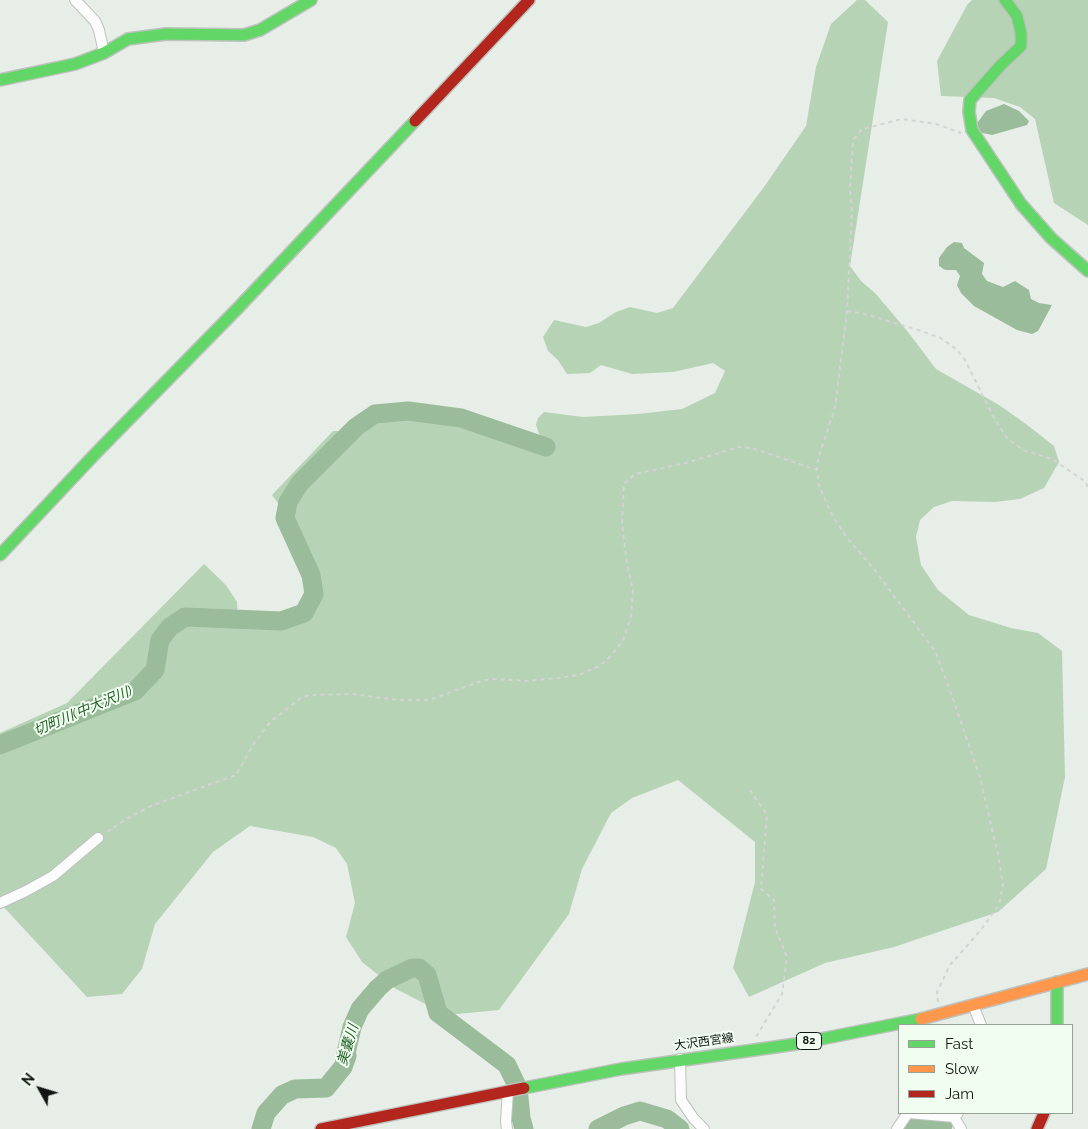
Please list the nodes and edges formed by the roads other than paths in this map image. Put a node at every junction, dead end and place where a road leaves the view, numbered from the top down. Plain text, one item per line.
1 (75, 0) edge
2 (311, 0) edge
3 (529, 0) edge
4 (1005, 0) edge
5 (104, 53) junction
6 (0, 80) edge
7 (1088, 271) edge
8 (0, 555) edge
9 (98, 838) road end
10 (0, 904) edge
11 (1088, 974) edge
12 (1058, 982) junction
13 (973, 1005) junction
14 (898, 1024) edge
15 (899, 1024) edge
16 (981, 1024) edge
17 (1058, 1024) edge
18 (680, 1059) junction
19 (510, 1091) junction
20 (907, 1114) edge
21 (932, 1114) edge
22 (1044, 1114) edge
23 (956, 1115) edge
24 (321, 1129) edge
25 (507, 1129) edge
26 (704, 1129) edge
27 (897, 1129) edge
28 (962, 1129) edge
29 (1037, 1129) edge

1 - 5 street
2 - 5 street
3 - 8 street
4 - 7 street
5 - 6 street
9 - 10 street
11 - 12 street, 大沢西宮線 / 82
12 - 13 street, 大沢西宮線 / 82
12 - 17 street
13 - 15 street, 大沢西宮線 / 82
13 - 16 street
14 - 18 street, 大沢西宮線 / 82
18 - 19 street, 大沢西宮線 / 82
18 - 26 street
19 - 24 street, 大沢西宮線 / 82
19 - 25 street
20 - 27 street
21 - 23 street
22 - 29 street
23 - 28 street

